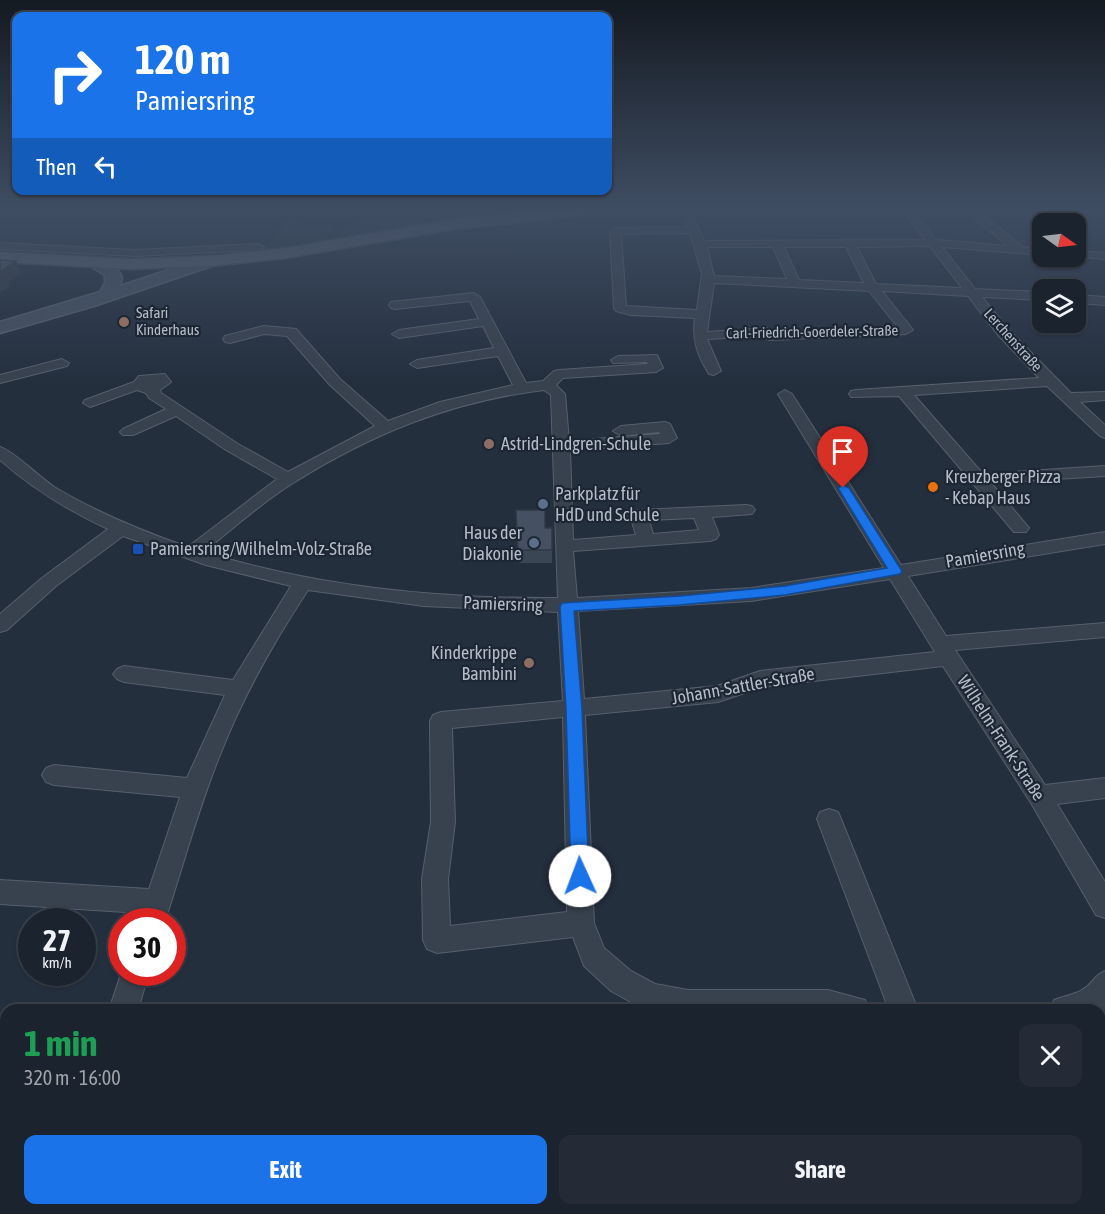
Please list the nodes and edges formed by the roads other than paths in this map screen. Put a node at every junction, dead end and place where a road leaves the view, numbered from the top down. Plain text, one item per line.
1 (106, 267) edge
2 (152, 267) edge
3 (161, 267) edge
4 (194, 267) edge
5 (616, 267) edge
6 (706, 267) edge
7 (787, 267) edge
8 (862, 267) edge
9 (952, 267) edge
10 (709, 279) junction
11 (795, 285) junction
12 (131, 287) junction
13 (872, 287) junction
14 (971, 291) junction
15 (1032, 295) edge
16 (106, 296) junction
17 (1086, 300) edge
18 (1105, 301) edge
19 (395, 305) dead end
20 (701, 314) junction
21 (487, 322) junction
22 (0, 328) edge
23 (399, 334) dead end
24 (699, 336) junction
25 (230, 339) dead end
26 (612, 344) dead end
27 (502, 351) junction
28 (62, 363) dead end
29 (417, 364) dead end
30 (714, 371) dead end
31 (0, 379) edge
32 (1050, 382) junction
33 (547, 385) junction
34 (521, 387) junction
35 (903, 391) junction
36 (785, 394) dead end
37 (856, 394) dead end
38 (1105, 396) edge
39 (1068, 398) junction
40 (90, 403) dead end
41 (177, 410) junction
42 (386, 427) junction
43 (621, 430) dead end
44 (128, 432) dead end
45 (1105, 433) edge
46 (562, 446) junction
47 (4, 461) edge
48 (1105, 471) edge
49 (289, 479) junction
50 (977, 479) junction
51 (746, 510) dead end
52 (700, 512) junction
53 (1020, 528) dead end
54 (120, 529) junction
55 (1105, 538) edge
56 (646, 539) junction
57 (564, 546) junction
58 (190, 554) junction
59 (896, 571) junction
60 (303, 582) junction
61 (567, 607) junction
62 (3, 618) edge
63 (1105, 630) edge
64 (945, 651) junction
65 (124, 674) dead end
66 (240, 689) junction
67 (574, 709) junction
68 (54, 775) dead end
69 (1105, 788) edge
70 (196, 789) junction
71 (1039, 796) junction
72 (829, 819) dead end
73 (0, 892) edge
74 (1105, 906) edge
75 (131, 908) edge
76 (156, 908) edge
77 (581, 924) junction
78 (131, 986) edge
79 (125, 1004) edge
80 (651, 1004) edge
81 (688, 1004) edge
82 (688, 1004) edge
83 (828, 1004) edge
84 (902, 1004) edge

1 - 16 main road
2 - 16 main road
3 - 12 main road
4 - 12 main road
5 - 20 street
6 - 10 street
7 - 11 street
8 - 13 street
9 - 14 street, Lerchenstraße
10 - 11 street
10 - 20 street
11 - 13 street
12 - 16 main road
13 - 14 street
13 - 24 street, Carl-Friedrich-Goerdeler-Straße
14 - 15 street
14 - 32 street, Lerchenstraße
16 - 22 main road
17 - 18 street
19 - 21 street
20 - 24 street
21 - 23 street
21 - 27 street
24 - 30 street
25 - 42 street
26 - 33 street
27 - 29 street
27 - 34 street
28 - 31 street
32 - 35 street
32 - 39 street, Lerchenstraße
33 - 34 street
33 - 46 street
34 - 42 street
35 - 37 street
35 - 50 street
36 - 59 street, Wilhelm-Frank-Straße
38 - 39 street
39 - 45 street, Lerchenstraße
40 - 41 street
41 - 44 street
41 - 49 street
42 - 49 street
43 - 46 street
46 - 57 street
47 - 54 street, Pamiersring
48 - 50 street
49 - 58 street
50 - 53 street
51 - 52 street
52 - 56 street
52 - 56 street
54 - 58 street, Pamiersring
54 - 62 street
55 - 59 street, Pamiersring
56 - 57 street
57 - 61 street
58 - 60 street, Pamiersring
59 - 61 street, Pamiersring
59 - 64 street, Wilhelm-Frank-Straße
60 - 61 street, Pamiersring
60 - 66 street
61 - 67 street
63 - 64 street, Johann-Sattler-Straße
64 - 67 street, Johann-Sattler-Straße
64 - 71 street, Wilhelm-Frank-Straße
65 - 66 street
66 - 70 street
67 - 77 street
67 - 77 street, Johann-Sattler-Straße
68 - 70 street
69 - 71 street
70 - 76 street
71 - 74 street, Wilhelm-Frank-Straße
72 - 84 street
73 - 75 street
77 - 80 street
78 - 79 street
80 - 82 street
81 - 83 street

